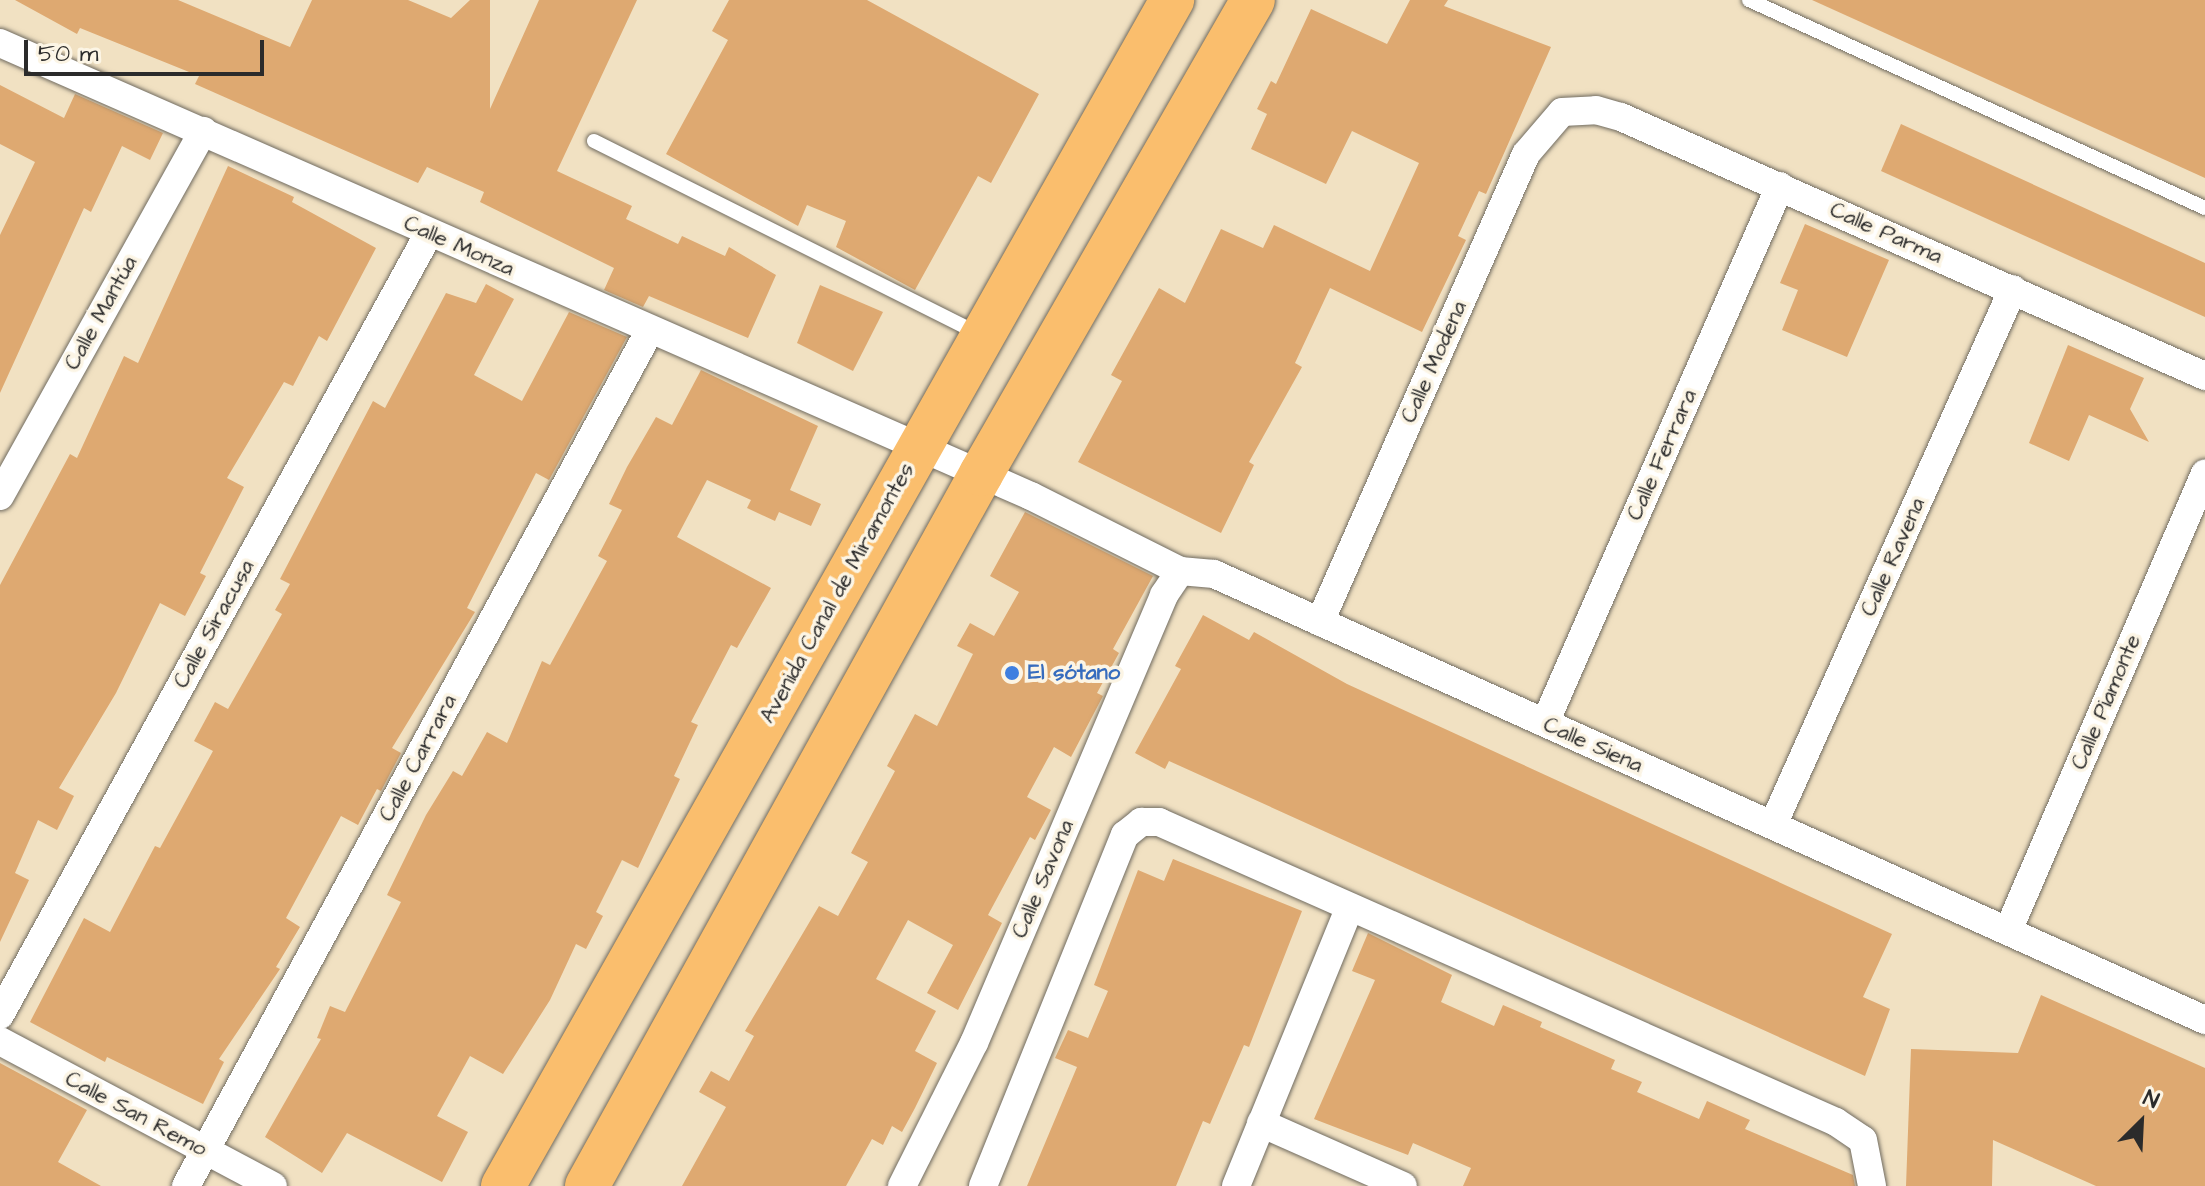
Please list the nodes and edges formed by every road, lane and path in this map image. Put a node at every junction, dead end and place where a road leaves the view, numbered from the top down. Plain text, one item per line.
1 (1172, 0) edge
2 (1253, 0) edge
3 (1749, 0) edge
4 (0, 43) edge
5 (1562, 112) joint
6 (203, 131) junction
7 (594, 141) dead end
8 (1780, 186) junction
9 (2205, 208) edge
10 (429, 233) junction
11 (2013, 289) junction
12 (650, 330) junction
13 (981, 335) junction
14 (2205, 376) edge
15 (919, 447) junction
16 (981, 474) junction
17 (2205, 474) edge
18 (0, 496) edge
19 (1180, 571) junction
20 (1320, 622) junction
21 (1545, 723) junction
22 (1773, 825) junction
23 (1350, 907) junction
24 (2008, 931) junction
25 (0, 1015) edge
26 (2205, 1020) edge
27 (0, 1041) edge
28 (1261, 1123) junction
29 (205, 1152) junction
30 (186, 1186) edge
31 (273, 1186) edge
32 (503, 1186) edge
33 (587, 1186) edge
34 (902, 1186) edge
35 (983, 1186) edge
36 (1236, 1186) edge
37 (1403, 1186) edge
38 (1872, 1186) edge

1 - 13 main road, Avenida Canal de Miramontes
2 - 16 main road
3 - 9 lane
4 - 6 street, Calle Monza
5 - 8 street, Calle Parma
5 - 20 street, Calle Modena
6 - 10 street, Calle Monza
6 - 18 street, Calle Mantúa
7 - 13 lane
8 - 11 street, Calle Parma
8 - 21 street, Calle Ferrara
10 - 12 street, Calle Monza
10 - 25 street, Calle Siracusa
11 - 14 street, Calle Parma
11 - 22 street, Calle Ravena
12 - 15 street, Calle Monza
12 - 29 street, Calle Carrara
13 - 15 main road, Avenida Canal de Miramontes
15 - 16 street, Calle Monza
15 - 32 main road, Avenida Canal de Miramontes
16 - 19 street, Calle Siena
16 - 33 main road
17 - 24 street, Calle Piamonte
19 - 20 street, Calle Siena
19 - 34 street, Calle Savona
20 - 21 street, Calle Siena
21 - 22 street, Calle Siena
22 - 24 street, Calle Siena
23 - 28 street
23 - 35 street
23 - 38 street
24 - 26 street, Calle Siena
27 - 29 street, Calle San Remo
28 - 36 street
28 - 37 street
29 - 30 street, Calle Carrara
29 - 31 street, Calle San Remo

